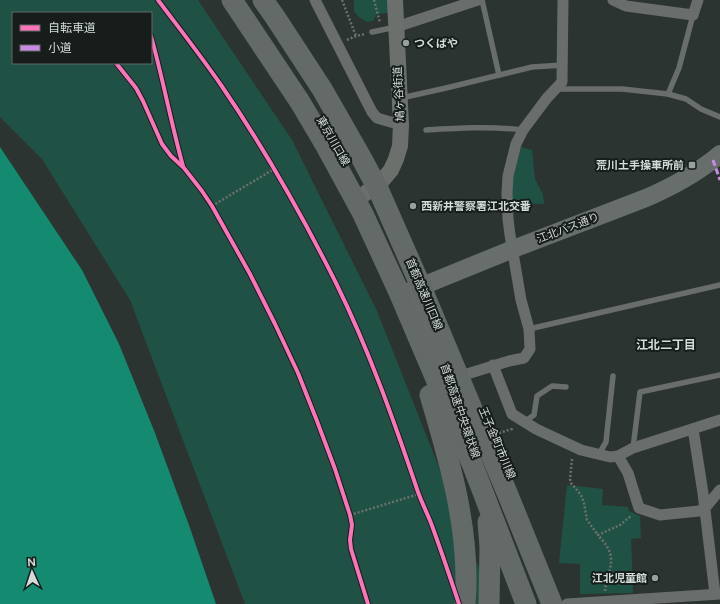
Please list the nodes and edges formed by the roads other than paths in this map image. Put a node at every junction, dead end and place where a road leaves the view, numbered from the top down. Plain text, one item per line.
1 (232, 0) edge
2 (243, 0) edge
3 (263, 0) edge
4 (273, 0) edge
5 (315, 0) edge
6 (395, 0) edge
7 (478, 0) edge
8 (482, 0) edge
9 (564, 0) edge
10 (613, 0) edge
11 (698, 0) edge
12 (693, 15) junction
13 (388, 26) junction
14 (372, 32) road end
15 (563, 65) junction
16 (499, 75) junction
17 (555, 90) junction
18 (668, 94) junction
19 (400, 98) junction
20 (720, 117) edge
21 (401, 125) junction
22 (426, 130) dead end
23 (523, 130) junction
24 (720, 154) edge
25 (381, 182) junction
26 (363, 195) junction
27 (394, 225) junction
28 (513, 249) junction
29 (384, 260) junction
30 (720, 285) edge
31 (418, 287) junction
32 (530, 329) junction
33 (493, 365) junction
34 (467, 374) junction
35 (720, 374) edge
36 (613, 376) dead end
37 (566, 387) dead end
38 (720, 420) edge
39 (524, 422) junction
40 (692, 430) junction
41 (633, 448) junction
42 (599, 454) junction
43 (618, 456) junction
44 (720, 490) edge
45 (705, 508) junction
46 (717, 594) edge
47 (465, 604) edge
48 (489, 604) edge
49 (526, 604) edge
50 (545, 604) edge
51 (552, 604) edge
52 (562, 604) edge
53 (567, 604) edge

1 - 29 highway, 首都高速川口線
2 - 26 main road, 東京川口線
3 - 27 highway, 首都高速川口線
4 - 25 main road, 東京川口線
5 - 21 street
6 - 13 main road, 鳩ヶ谷街道
7 - 13 street
8 - 16 lane
9 - 15 street
10 - 12 street
11 - 12 street
12 - 18 lane
13 - 14 lane
13 - 19 main road, 鳩ヶ谷街道
15 - 16 lane
15 - 17 street
16 - 19 lane
17 - 18 lane
17 - 23 street
18 - 20 lane
19 - 21 main road, 鳩ヶ谷街道
21 - 25 main road, 鳩ヶ谷街道
22 - 23 lane
23 - 28 street
24 - 28 main road, 江北バス通り
25 - 26 main road, 鳩ヶ谷街道
25 - 31 main road, 東京川口線
26 - 31 main road, 東京川口線
27 - 48 highway, 首都高速中央環状線
27 - 51 highway, 首都高速川口線
28 - 31 main road, 江北バス通り
28 - 32 street
29 - 47 highway, 首都高速川口線
29 - 49 highway, 首都高速川口線
30 - 32 lane
31 - 34 main road, 王子金町市川線
31 - 50 main road, 王子金町市川線
32 - 33 street
33 - 34 street
33 - 39 street
34 - 52 main road, 王子金町市川線
35 - 41 lane
36 - 42 lane
37 - 39 lane
38 - 40 street
39 - 42 street
40 - 41 street
40 - 45 street
41 - 43 street
42 - 43 street
43 - 45 street
44 - 45 street
45 - 46 street
46 - 53 street

